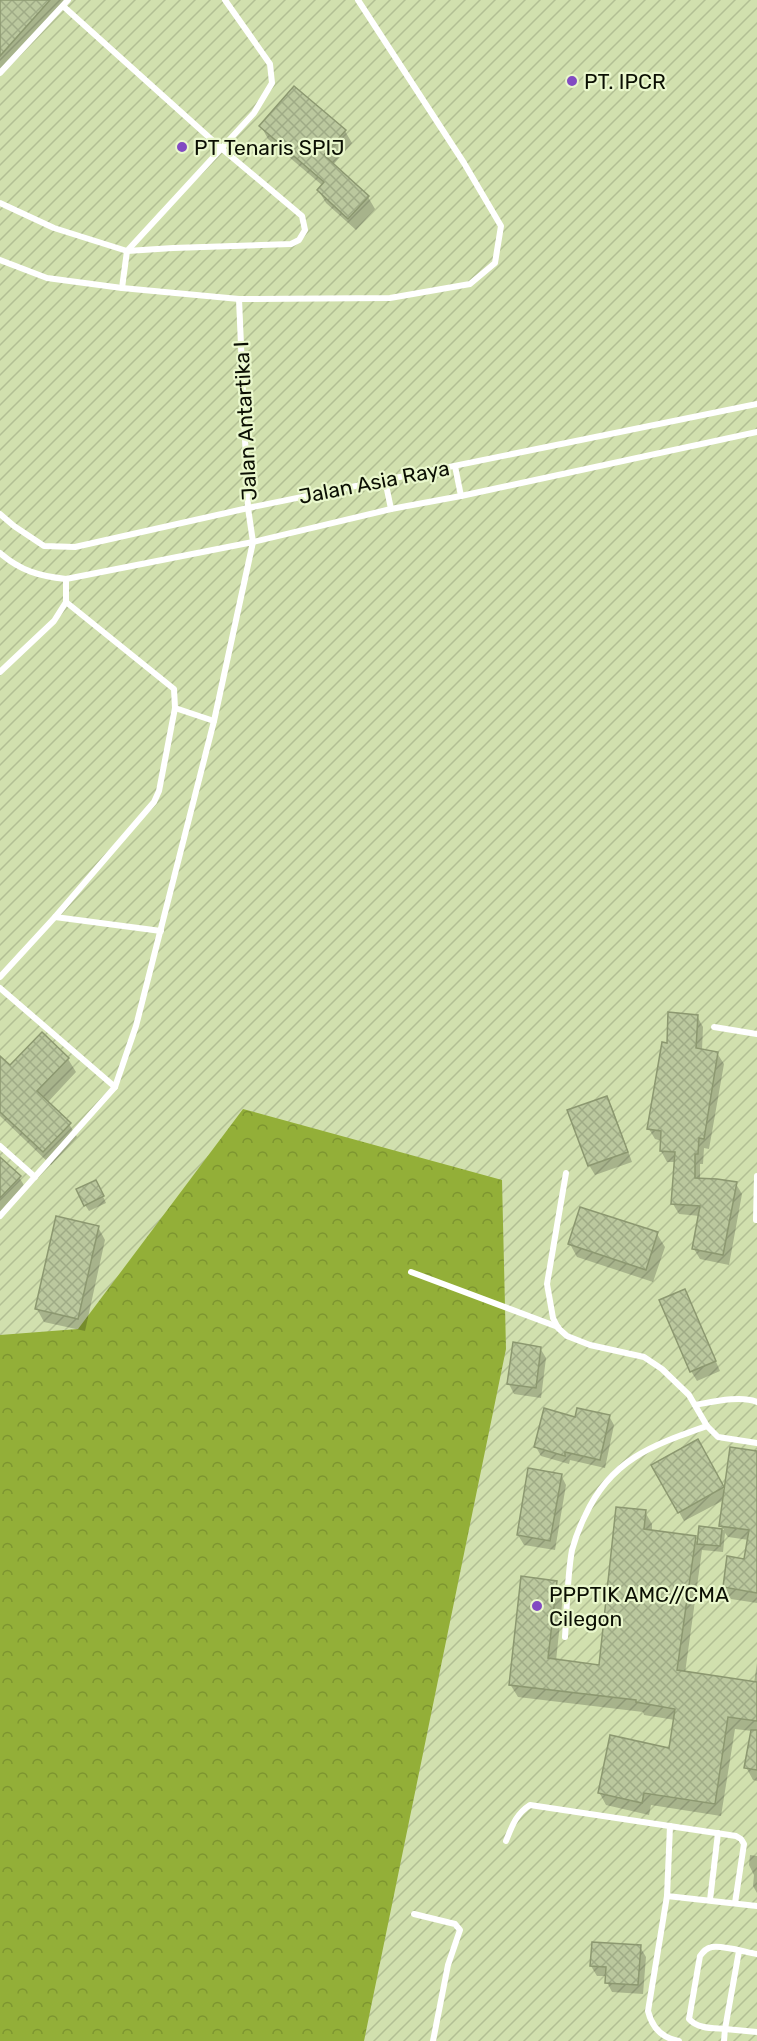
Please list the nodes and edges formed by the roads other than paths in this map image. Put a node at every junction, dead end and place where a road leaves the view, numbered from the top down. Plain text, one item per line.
1 (225, 0) edge
2 (358, 0) edge
3 (65, 3) edge
4 (0, 73) edge
5 (221, 148) junction
6 (0, 203) edge
7 (127, 251) junction
8 (0, 260) edge
9 (122, 288) junction
10 (239, 300) junction
11 (757, 404) edge
12 (757, 432) edge
13 (455, 466) junction
14 (385, 480) junction
15 (461, 496) junction
16 (248, 508) junction
17 (391, 509) junction
18 (0, 514) edge
19 (254, 542) junction
20 (0, 553) edge
21 (66, 579) junction
22 (66, 602) junction
23 (0, 672) edge
24 (176, 708) junction
25 (214, 721) junction
26 (55, 917) junction
27 (161, 931) junction
28 (0, 977) edge
29 (0, 988) edge
30 (714, 1027) dead end
31 (757, 1034) edge
32 (115, 1087) junction
33 (0, 1146) edge
34 (566, 1173) dead end
35 (36, 1177) junction
36 (757, 1179) edge
37 (0, 1216) edge
38 (756, 1220) edge
39 (411, 1272) dead end
40 (558, 1328) junction
41 (757, 1402) edge
42 (695, 1405) junction
43 (707, 1426) junction
44 (757, 1443) edge
45 (565, 1637) dead end
46 (670, 1826) junction
47 (718, 1833) junction
48 (506, 1841) dead end
49 (667, 1896) junction
50 (710, 1900) junction
51 (735, 1903) junction
52 (757, 1906) edge
53 (414, 1914) dead end
54 (739, 1951) junction
55 (757, 1954) edge
56 (725, 2029) junction
57 (757, 2032) edge
58 (432, 2041) edge
59 (680, 2041) edge
60 (724, 2041) edge

1 - 5 lane
2 - 10 lane
3 - 4 lane
3 - 5 lane
5 - 7 lane
5 - 7 lane
6 - 7 lane
7 - 9 lane
8 - 9 lane
9 - 10 lane
10 - 16 lane, Jalan Antartika I
11 - 13 lane, Jalan Asia Raya
12 - 15 lane, Jalan Asia Raya
13 - 14 lane, Jalan Asia Raya
13 - 15 lane
14 - 16 lane, Jalan Asia Raya
14 - 17 lane
15 - 17 lane, Jalan Asia Raya
16 - 18 lane, Jalan Asia Raya
16 - 19 lane, Jalan Antartika I
17 - 19 lane, Jalan Asia Raya
19 - 21 lane, Jalan Asia Raya
19 - 25 lane
20 - 21 lane, Jalan Asia Raya
21 - 22 lane
22 - 23 lane
22 - 24 lane
24 - 25 lane
24 - 26 lane
25 - 27 lane
26 - 27 lane
26 - 28 lane
27 - 32 lane
29 - 32 lane
30 - 31 lane
32 - 35 lane
33 - 35 lane
34 - 40 lane
35 - 37 lane
36 - 38 lane
39 - 40 lane
40 - 42 lane
41 - 42 lane
42 - 43 lane
43 - 44 lane
43 - 45 lane
46 - 47 lane
46 - 48 lane
46 - 49 lane
47 - 50 lane
47 - 51 lane
49 - 50 lane
49 - 59 lane
50 - 51 lane
51 - 52 lane
53 - 58 lane
54 - 55 lane
54 - 56 lane
54 - 56 lane
56 - 57 lane
56 - 60 lane

